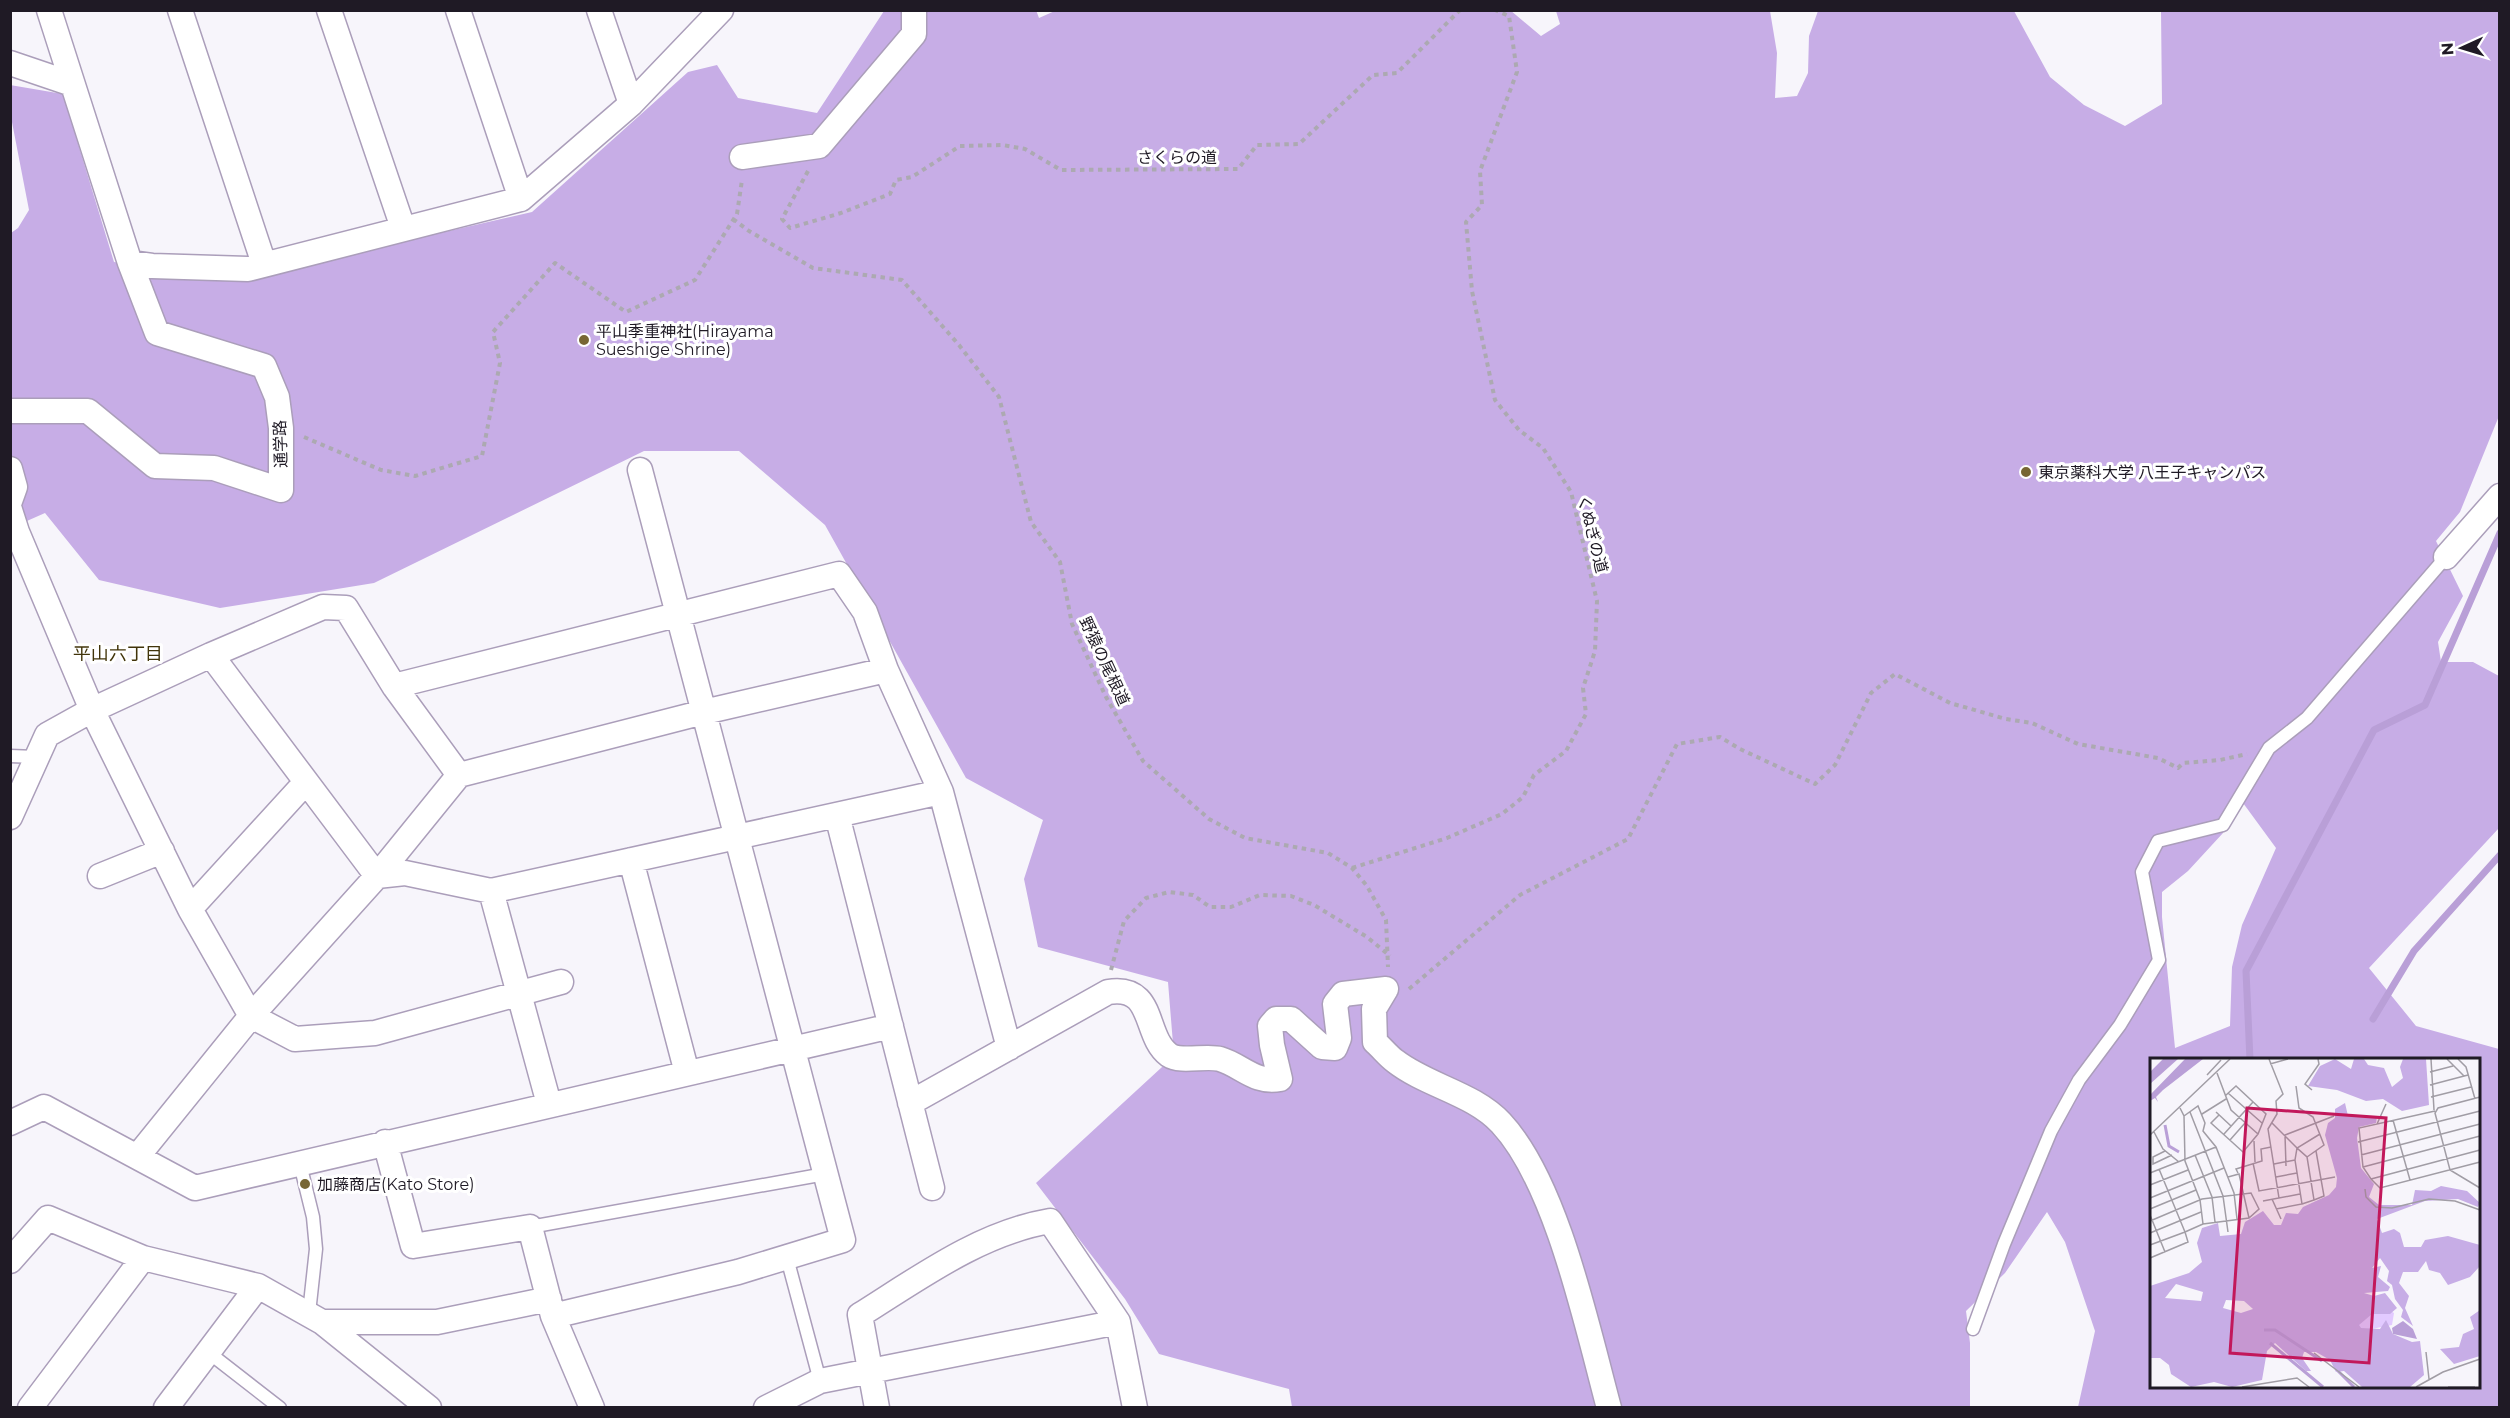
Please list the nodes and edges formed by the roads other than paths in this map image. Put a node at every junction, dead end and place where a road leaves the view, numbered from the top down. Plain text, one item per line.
1 (49, 10) edge
2 (180, 10) edge
3 (329, 10) edge
4 (458, 10) edge
5 (599, 10) edge
6 (721, 10) edge
7 (914, 10) edge
8 (10, 63) edge
9 (72, 84) junction
10 (631, 104) junction
11 (742, 157) road end
12 (521, 199) junction
13 (403, 228) junction
14 (130, 263) junction
15 (264, 264) junction
16 (10, 411) edge
17 (10, 469) edge
18 (640, 470) dead end
19 (2499, 496) edge
20 (10, 501) edge
21 (14, 521) edge
22 (2446, 557) joint
23 (679, 615) junction
24 (211, 655) junction
25 (886, 670) junction
26 (394, 686) junction
27 (92, 710) junction
28 (704, 712) junction
29 (10, 756) edge
30 (36, 757) junction
31 (459, 775) junction
32 (306, 782) junction
33 (941, 792) junction
34 (837, 815) junction
35 (10, 817) edge
36 (737, 837) junction
37 (162, 851) junction
38 (630, 860) junction
39 (100, 876) dead end
40 (377, 876) junction
41 (491, 891) junction
42 (190, 909) junction
43 (561, 982) dead end
44 (519, 993) junction
45 (251, 1016) junction
46 (891, 1026) junction
47 (1009, 1048) junction
48 (792, 1049) junction
49 (687, 1073) junction
50 (910, 1103) junction
51 (549, 1104) junction
52 (10, 1123) edge
53 (386, 1142) junction
54 (137, 1157) junction
55 (300, 1164) junction
56 (825, 1174) junction
57 (932, 1188) dead end
58 (530, 1227) junction
59 (143, 1258) junction
60 (787, 1258) junction
61 (11, 1259) edge
62 (258, 1286) junction
63 (551, 1308) junction
64 (315, 1317) junction
65 (1118, 1322) junction
66 (1973, 1329) dead end
67 (208, 1352) junction
68 (871, 1371) junction
69 (820, 1382) junction
70 (30, 1407) edge
71 (166, 1407) edge
72 (280, 1407) edge
73 (429, 1407) edge
74 (592, 1407) edge
75 (766, 1407) edge
76 (878, 1407) edge
77 (1135, 1407) edge
78 (1609, 1407) edge

1 - 9 street
2 - 15 street
3 - 13 street
4 - 12 street
5 - 10 street
6 - 10 street
7 - 11 street
8 - 9 street
9 - 14 street
10 - 12 street
12 - 13 street
13 - 15 street
14 - 15 street
14 - 16 street, 通学路
17 - 20 street
18 - 23 street
19 - 22 street
21 - 27 street
22 - 66 lane
23 - 25 street
23 - 26 street
23 - 28 street
24 - 26 street
24 - 27 street
24 - 32 street
25 - 28 street
25 - 33 street
26 - 31 street
27 - 30 street
27 - 37 street
28 - 31 street
28 - 36 street
29 - 30 lane
30 - 35 street
31 - 40 street
32 - 40 street
32 - 42 street
33 - 34 street
33 - 47 street
34 - 36 street
34 - 46 street
36 - 38 street
36 - 48 street
37 - 39 street
37 - 42 street
38 - 41 street
38 - 49 street
40 - 41 street
40 - 45 street
41 - 44 street
42 - 45 street
43 - 44 street
44 - 45 street
44 - 51 street
45 - 54 street
46 - 48 street
46 - 50 street
47 - 50 street
47 - 78 street
48 - 49 street
48 - 56 street
49 - 51 street
50 - 57 street
51 - 53 street
52 - 54 street
53 - 55 street
53 - 58 street
54 - 55 street
55 - 64 lane
56 - 58 lane
56 - 60 street
58 - 63 street
59 - 61 street
59 - 62 street
59 - 70 street
60 - 63 street
60 - 69 lane
62 - 64 street
62 - 67 street
63 - 64 street
63 - 74 street
64 - 73 street
65 - 68 street
65 - 68 street
65 - 77 street
67 - 71 street
67 - 72 lane
68 - 69 street
68 - 76 street
69 - 75 street

